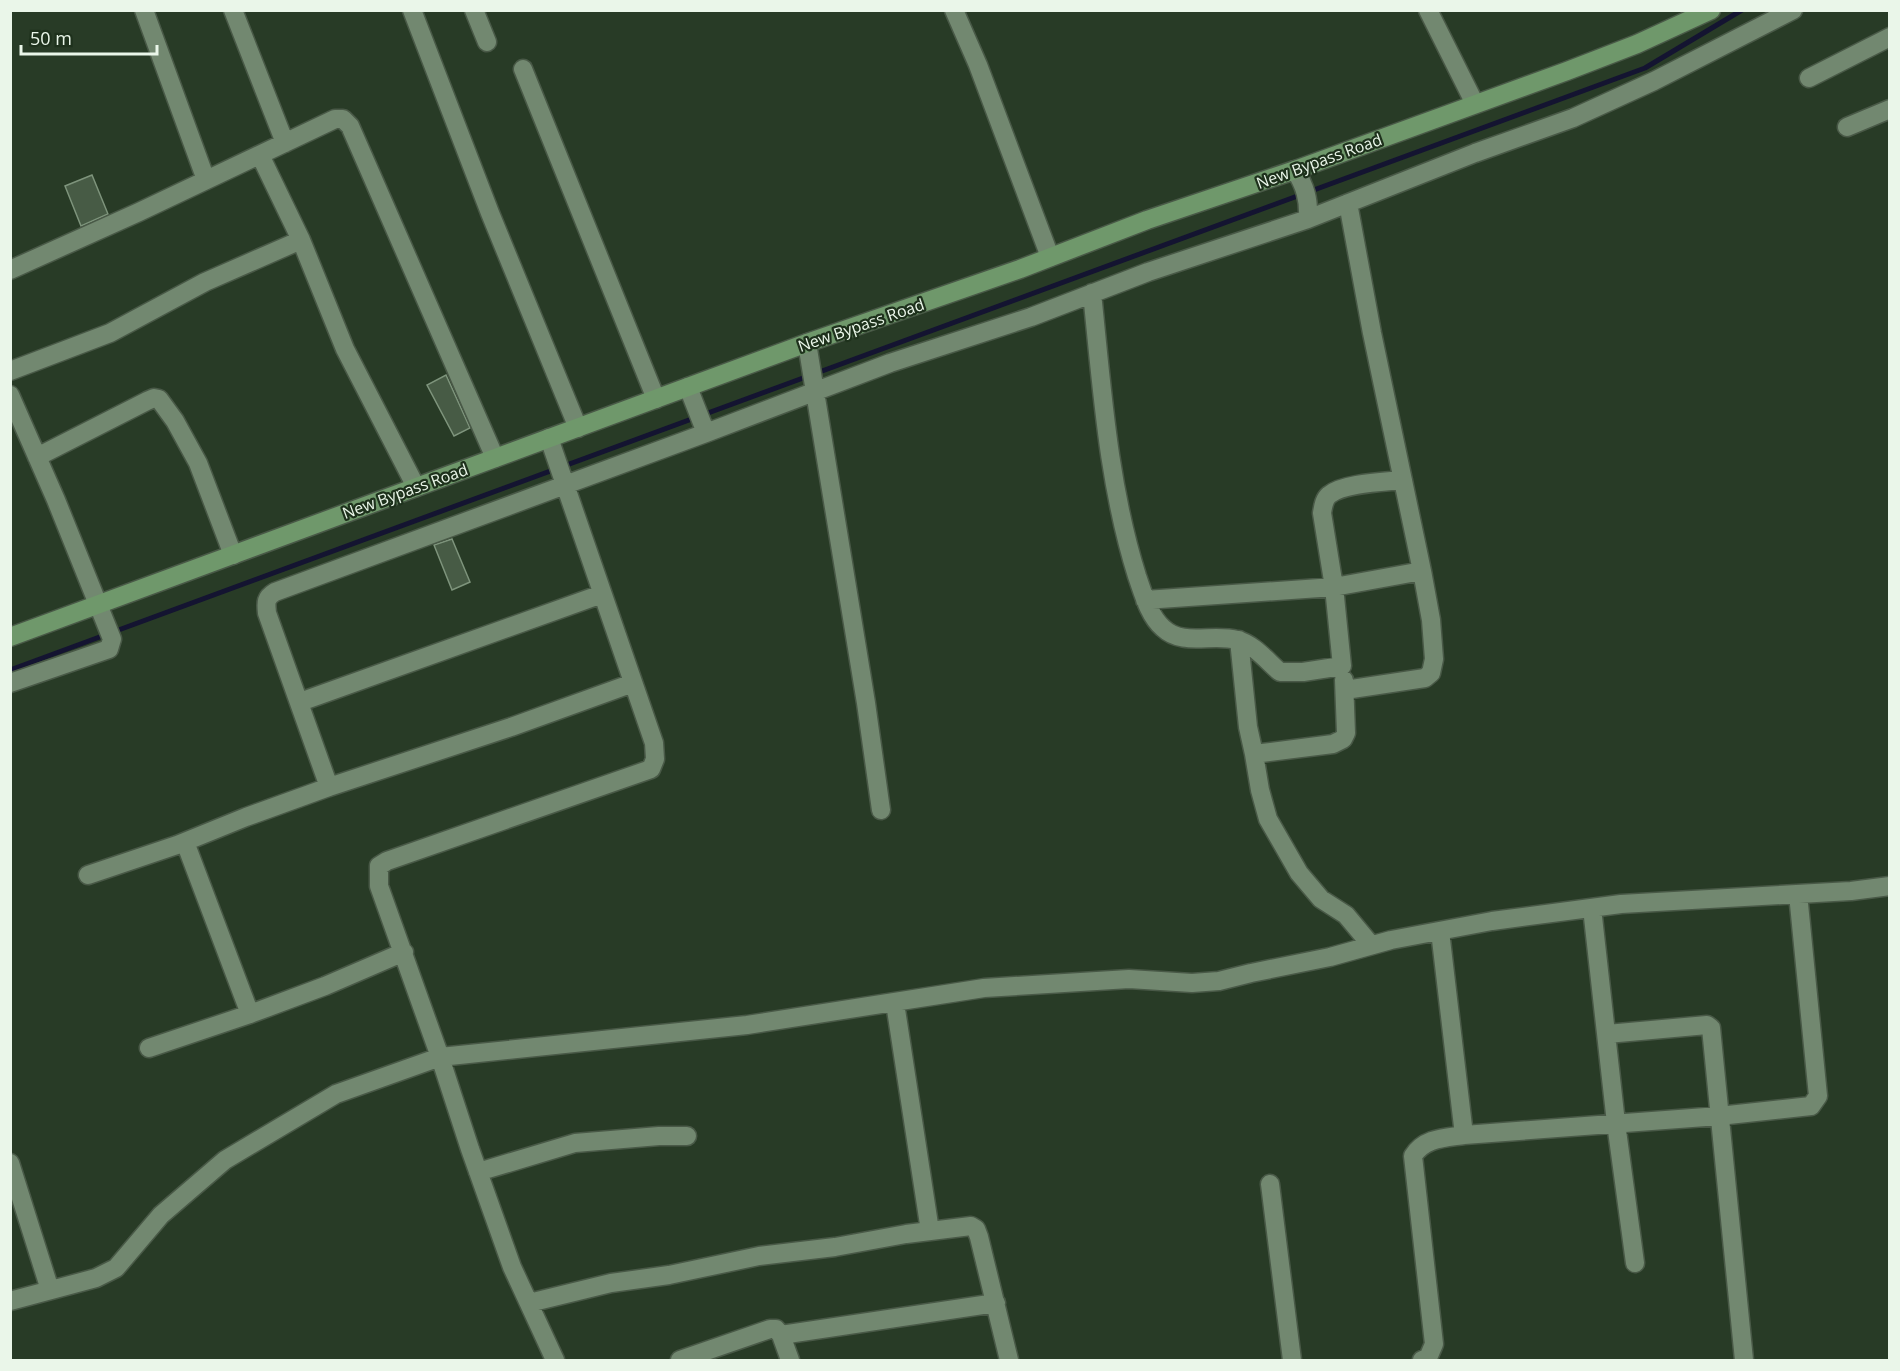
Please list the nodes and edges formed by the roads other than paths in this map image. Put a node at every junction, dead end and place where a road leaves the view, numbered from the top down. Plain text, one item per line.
1 (144, 10) edge
2 (233, 10) edge
3 (412, 10) edge
4 (474, 10) edge
5 (954, 10) edge
6 (1428, 10) edge
7 (1711, 10) edge
8 (1793, 10) edge
9 (1890, 37) edge
10 (487, 42) dead end
11 (523, 69) dead end
12 (1809, 78) dead end
13 (1475, 104) junction
14 (1890, 109) edge
15 (1847, 127) dead end
16 (285, 143) junction
17 (260, 155) junction
18 (1300, 177) junction
19 (206, 180) junction
20 (1348, 203) junction
21 (1308, 211) junction
22 (301, 240) junction
23 (1050, 256) junction
24 (10, 270) edge
25 (1092, 293) junction
26 (807, 343) junction
27 (10, 371) edge
28 (813, 380) junction
29 (688, 387) junction
30 (10, 395) edge
31 (656, 399) junction
32 (701, 421) junction
33 (578, 428) junction
34 (549, 438) junction
35 (37, 457) junction
36 (495, 458) junction
37 (561, 475) junction
38 (1403, 480) junction
39 (416, 487) junction
40 (233, 555) junction
41 (1422, 570) junction
42 (1334, 587) junction
43 (602, 594) junction
44 (1145, 600) junction
45 (99, 606) junction
46 (10, 637) edge
47 (1239, 640) junction
48 (1342, 666) junction
49 (1280, 672) junction
50 (1241, 676) junction
51 (10, 683) edge
52 (633, 683) junction
53 (1345, 690) junction
54 (300, 702) junction
55 (1254, 754) junction
56 (329, 787) junction
57 (881, 810) dead end
58 (185, 842) junction
59 (88, 875) dead end
60 (1890, 886) edge
61 (1798, 894) junction
62 (1592, 908) junction
63 (1440, 931) junction
64 (1371, 945) junction
65 (404, 952) junction
66 (895, 1003) junction
67 (249, 1014) junction
68 (1607, 1034) junction
69 (149, 1048) dead end
70 (440, 1057) junction
71 (1719, 1116) junction
72 (1617, 1123) junction
73 (1464, 1135) junction
74 (687, 1136) dead end
75 (10, 1163) edge
76 (478, 1172) junction
77 (1270, 1184) dead end
78 (930, 1231) junction
79 (1635, 1263) dead end
80 (50, 1290) junction
81 (10, 1301) edge
82 (529, 1303) junction
83 (996, 1303) junction
84 (781, 1335) junction
85 (555, 1360) edge
86 (680, 1360) edge
87 (790, 1360) edge
88 (1009, 1360) edge
89 (1292, 1360) edge
90 (1422, 1360) edge
91 (1744, 1360) edge

1 - 19 street
2 - 16 street
3 - 33 street
4 - 10 street
5 - 23 street
6 - 13 street
7 - 13 main road, New Bypass Road
8 - 20 street
9 - 12 street
11 - 31 street
13 - 18 main road, New Bypass Road
14 - 15 street
16 - 17 street
16 - 36 street
17 - 19 street
17 - 22 street
18 - 21 street
18 - 23 main road, New Bypass Road
19 - 24 street
20 - 21 street
20 - 38 street
21 - 25 street
22 - 27 street
22 - 39 street
23 - 26 main road, New Bypass Road
25 - 28 street
25 - 44 street
26 - 28 street
26 - 29 main road, New Bypass Road
28 - 32 street
28 - 57 street
29 - 31 main road, New Bypass Road
29 - 32 street
30 - 35 street
31 - 33 main road, New Bypass Road
32 - 37 street
33 - 34 main road, New Bypass Road
34 - 36 main road, New Bypass Road
34 - 37 street
35 - 40 street
35 - 45 street
36 - 39 main road, New Bypass Road
37 - 43 street
37 - 54 street
38 - 41 street
38 - 42 street
39 - 40 main road, New Bypass Road
40 - 45 main road, New Bypass Road
41 - 42 street
41 - 53 street
42 - 44 street
42 - 48 street
43 - 52 street
43 - 54 street
44 - 47 street
45 - 46 main road, New Bypass Road
45 - 51 street
47 - 49 street
47 - 50 street
48 - 49 street
48 - 53 street
49 - 50 street
50 - 55 street
52 - 56 street
52 - 65 street
53 - 55 street
54 - 56 street
55 - 64 street
56 - 58 street
58 - 59 street
58 - 67 street
60 - 61 street
61 - 62 street
61 - 71 street
62 - 63 street
62 - 68 street
63 - 64 street
63 - 73 street
64 - 66 street
65 - 67 street
65 - 70 street
66 - 70 street
66 - 78 street
67 - 69 street
68 - 71 street
68 - 72 street
70 - 76 street
70 - 80 street
71 - 72 street
71 - 91 street
72 - 73 street
72 - 79 street
73 - 90 street
74 - 76 street
75 - 80 street
76 - 82 street
77 - 89 street
78 - 82 street
78 - 83 street
80 - 81 street
82 - 85 street
83 - 84 street
83 - 88 street
84 - 86 street
84 - 87 street

